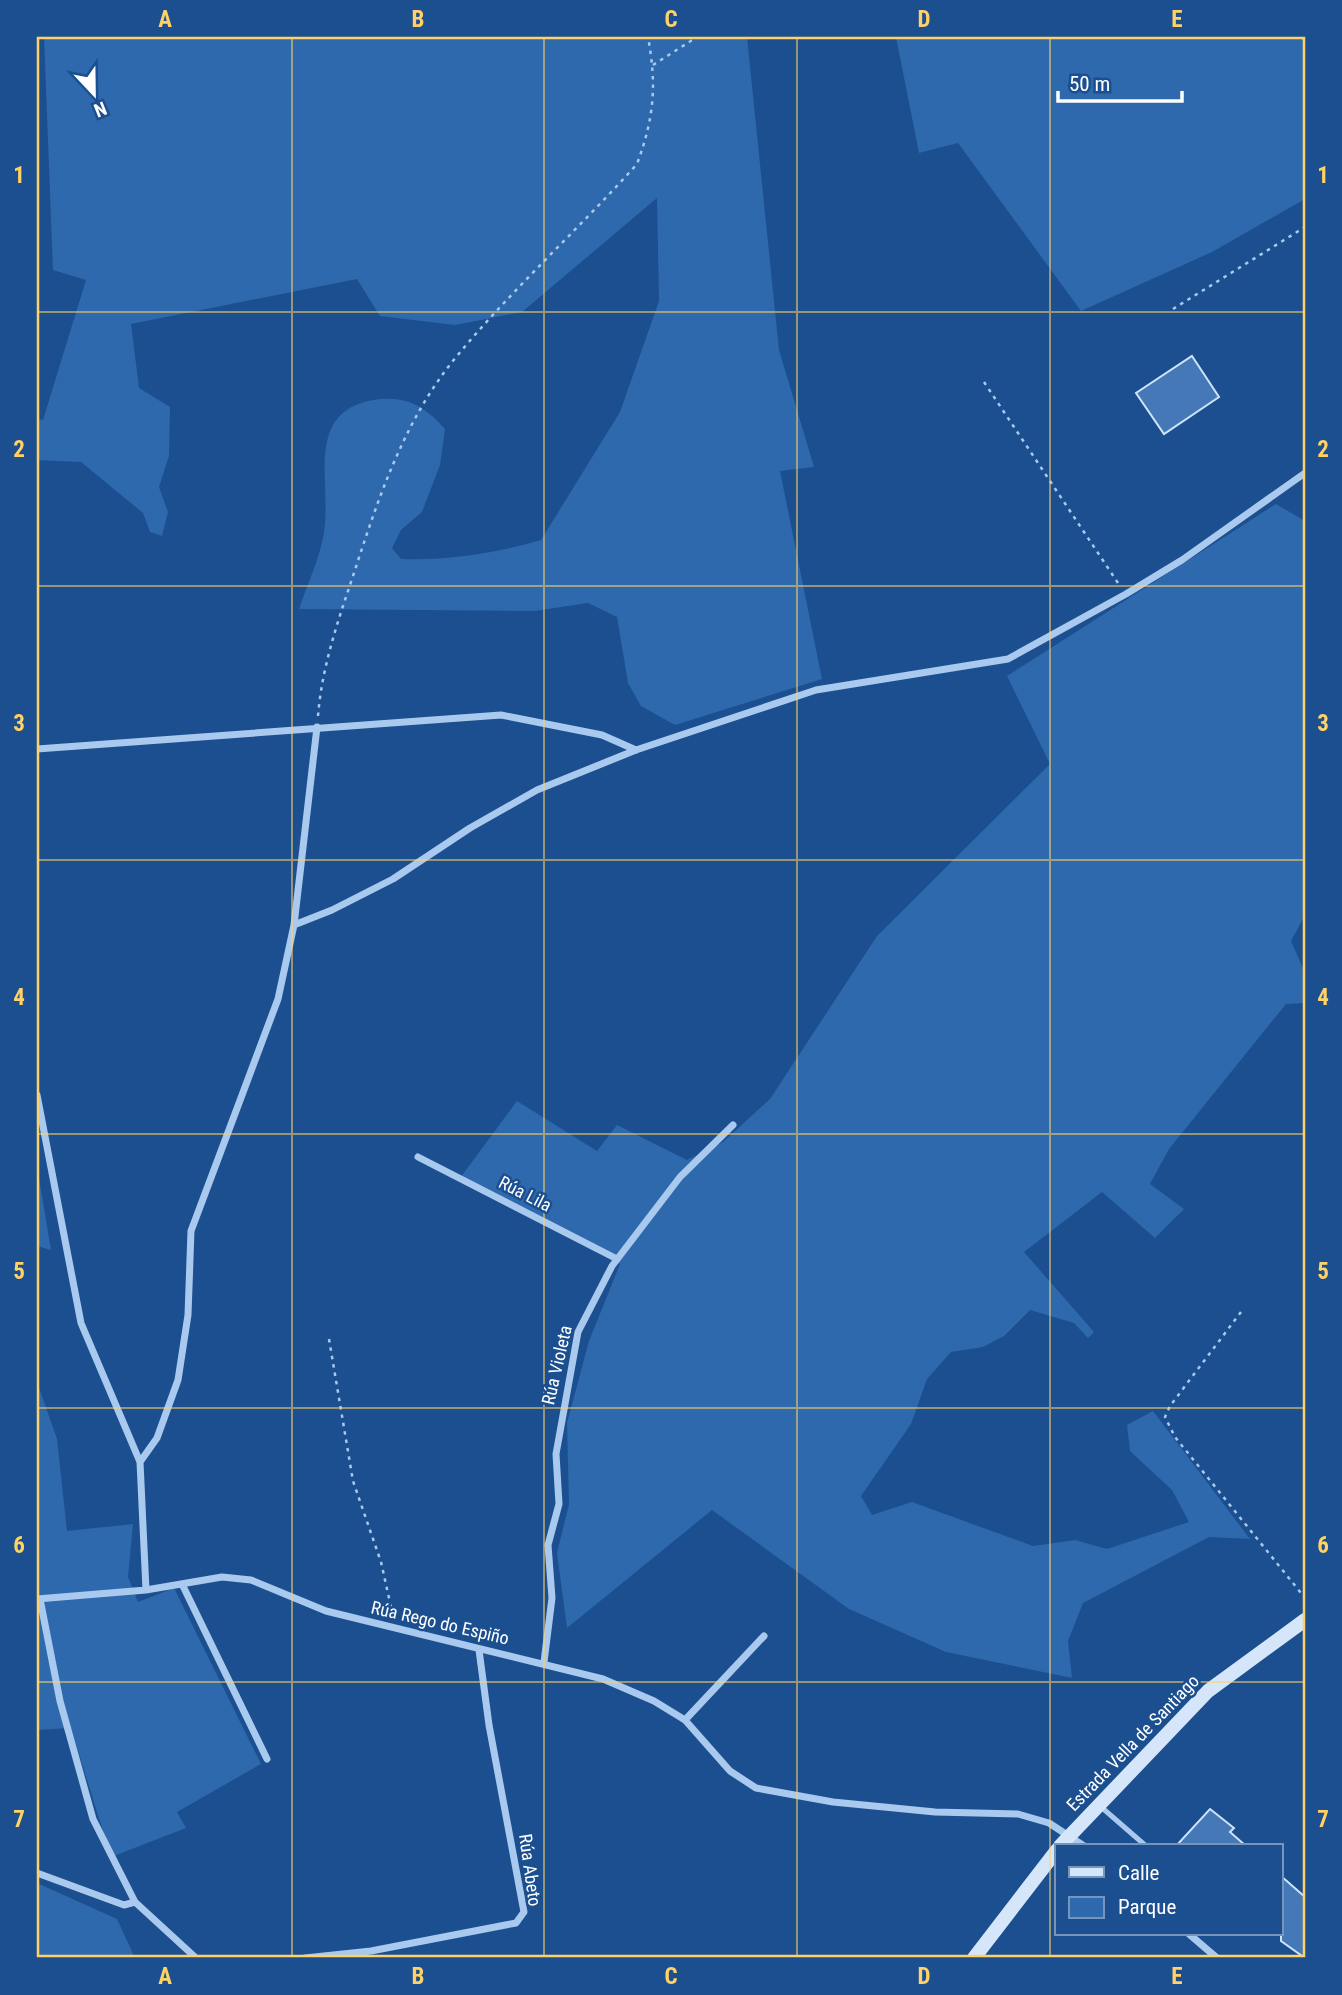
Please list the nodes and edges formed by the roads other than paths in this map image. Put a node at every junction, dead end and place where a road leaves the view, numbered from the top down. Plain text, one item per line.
1 (1305, 473) edge
2 (317, 727) junction
3 (37, 749) edge
4 (636, 750) junction
5 (294, 925) junction
6 (37, 1096) edge
7 (733, 1125) dead end
8 (418, 1157) dead end
9 (617, 1259) junction
10 (140, 1462) junction
11 (182, 1584) junction
12 (146, 1590) junction
13 (39, 1599) edge
14 (1305, 1620) edge
15 (764, 1636) dead end
16 (479, 1650) junction
17 (544, 1662) junction
18 (685, 1720) junction
19 (267, 1759) dead end
20 (1097, 1804) junction
21 (1070, 1835) junction
22 (1062, 1844) edge
23 (1081, 1844) edge
24 (1144, 1844) edge
25 (1055, 1852) edge
26 (37, 1873) edge
27 (135, 1902) junction
28 (1191, 1936) edge
29 (196, 1958) edge
30 (304, 1958) edge
31 (974, 1958) edge
32 (1217, 1958) edge

1 - 4 street
2 - 3 street
2 - 4 street
2 - 5 street
4 - 5 street
5 - 10 street
6 - 10 street
7 - 9 street, Rúa Violeta
8 - 9 street, Rúa Lila
9 - 17 street, Rúa Violeta
10 - 12 street
11 - 12 street, Rúa Rego do Espiño
11 - 16 street, Rúa Rego do Espiño
11 - 19 street
12 - 13 street, Rúa Rego do Espiño
13 - 27 street, Rúa Rego do Espiño
14 - 20 main road, Estrada Vella de Santiago
15 - 18 street
16 - 17 street, Rúa Rego do Espiño
16 - 30 street, Rúa Abeto
17 - 18 street, Rúa Rego do Espiño
18 - 21 street, Rúa Rego do Espiño
20 - 21 main road, Estrada Vella de Santiago
20 - 24 lane
21 - 22 main road, Estrada Vella de Santiago
21 - 23 street, Rúa Rego do Espiño
25 - 31 main road, Estrada Vella de Santiago
26 - 27 street
27 - 29 street
28 - 32 street

